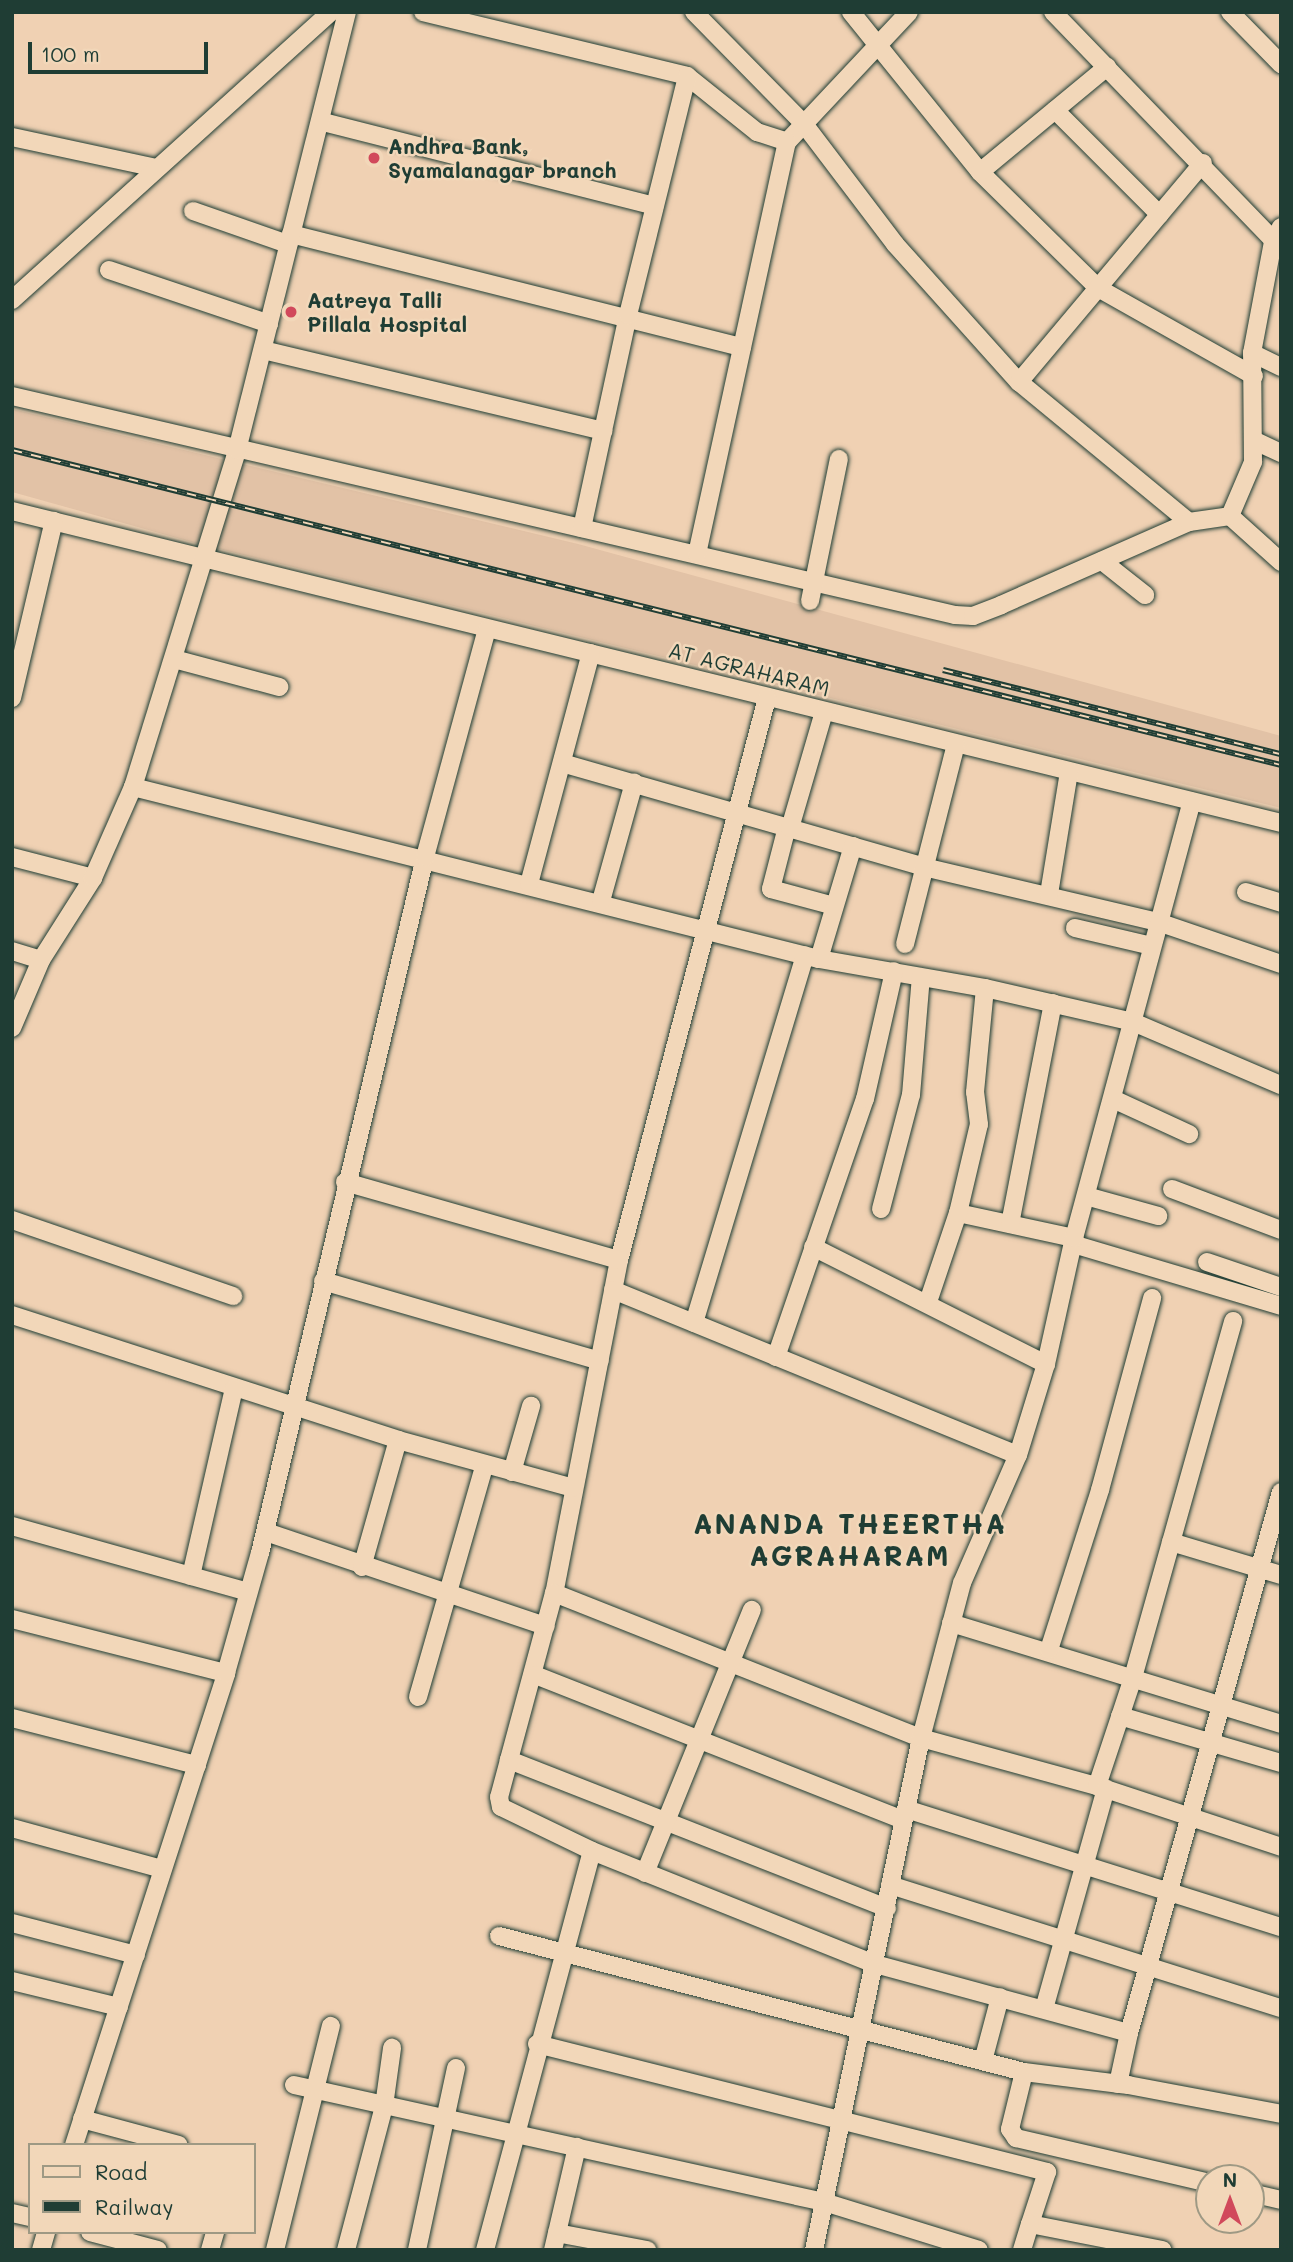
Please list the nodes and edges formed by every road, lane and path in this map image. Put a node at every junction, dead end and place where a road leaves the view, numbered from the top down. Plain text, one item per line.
1 (331, 12) edge
2 (347, 12) edge
3 (424, 12) edge
4 (694, 12) edge
5 (851, 12) edge
6 (909, 12) edge
7 (1052, 12) edge
8 (1230, 12) edge
9 (876, 44) junction
10 (1281, 64) edge
11 (1107, 67) junction
12 (687, 76) junction
13 (1055, 110) junction
14 (323, 122) junction
15 (804, 124) junction
16 (12, 137) edge
17 (787, 142) junction
18 (1203, 163) junction
19 (156, 168) junction
20 (980, 172) junction
21 (655, 206) junction
22 (193, 211) dead end
23 (1160, 215) junction
24 (290, 239) junction
25 (1278, 239) edge
26 (110, 270) dead end
27 (1098, 288) junction
28 (12, 300) edge
29 (628, 315) junction
30 (269, 324) junction
31 (742, 346) junction
32 (263, 350) junction
33 (1252, 353) junction
34 (1281, 367) edge
35 (1254, 376) junction
36 (1018, 382) junction
37 (12, 396) edge
38 (604, 431) junction
39 (1253, 440) junction
40 (237, 450) junction
41 (1281, 453) edge
42 (839, 459) dead end
43 (12, 510) edge
44 (1230, 516) junction
45 (54, 521) junction
46 (1189, 522) junction
47 (582, 528) junction
48 (697, 554) junction
49 (207, 557) junction
50 (1102, 561) junction
51 (1281, 562) edge
52 (816, 582) junction
53 (1145, 595) dead end
54 (810, 601) dead end
55 (487, 629) junction
56 (591, 653) junction
57 (174, 659) junction
58 (279, 687) dead end
59 (12, 698) edge
60 (767, 698) junction
61 (824, 712) junction
62 (956, 744) junction
63 (562, 763) junction
64 (1069, 772) junction
65 (634, 783) junction
66 (133, 787) junction
67 (1192, 802) junction
68 (738, 816) junction
69 (1281, 823) edge
70 (789, 828) junction
71 (853, 846) junction
72 (12, 857) edge
73 (425, 857) junction
74 (928, 868) junction
75 (93, 878) junction
76 (529, 884) junction
77 (1246, 892) dead end
78 (1049, 894) junction
79 (601, 901) junction
80 (1281, 903) edge
81 (834, 906) junction
82 (1158, 922) junction
83 (1074, 928) dead end
84 (708, 931) junction
85 (905, 944) dead end
86 (1152, 946) junction
87 (12, 951) edge
88 (812, 957) junction
89 (41, 960) junction
90 (1281, 964) edge
91 (894, 971) junction
92 (921, 977) junction
93 (985, 988) junction
94 (1054, 1003) junction
95 (1133, 1022) junction
96 (12, 1028) edge
97 (1281, 1085) edge
98 (1113, 1099) junction
99 (1189, 1134) dead end
100 (345, 1182) junction
101 (1172, 1189) dead end
102 (1086, 1196) junction
103 (881, 1209) dead end
104 (958, 1213) junction
105 (1158, 1216) dead end
106 (12, 1220) edge
107 (1010, 1224) junction
108 (1281, 1230) edge
109 (1073, 1241) junction
110 (813, 1247) junction
111 (619, 1260) junction
112 (1207, 1262) dead end
113 (323, 1281) junction
114 (1281, 1287) edge
115 (613, 1290) junction
116 (233, 1296) dead end
117 (1152, 1298) dead end
118 (928, 1302) junction
119 (1281, 1306) edge
120 (12, 1315) edge
121 (1233, 1321) dead end
122 (694, 1323) junction
123 (776, 1357) junction
124 (600, 1361) junction
125 (1046, 1364) junction
126 (234, 1389) junction
127 (531, 1406) dead end
128 (298, 1407) junction
129 (398, 1440) junction
130 (1018, 1455) junction
131 (485, 1464) junction
132 (512, 1472) junction
133 (573, 1488) junction
134 (1281, 1493) edge
135 (12, 1525) edge
136 (266, 1532) junction
137 (1171, 1542) junction
138 (362, 1567) junction
139 (1260, 1569) junction
140 (1281, 1575) edge
141 (191, 1576) junction
142 (248, 1592) junction
143 (554, 1592) junction
144 (448, 1595) junction
145 (752, 1610) dead end
146 (12, 1619) edge
147 (951, 1623) junction
148 (546, 1626) junction
149 (1049, 1650) junction
150 (733, 1665) junction
151 (226, 1673) junction
152 (534, 1675) junction
153 (1132, 1681) junction
154 (418, 1697) dead end
155 (1222, 1709) junction
156 (1120, 1716) junction
157 (12, 1718) edge
158 (1281, 1724) edge
159 (921, 1738) junction
160 (702, 1740) junction
161 (1214, 1742) junction
162 (509, 1760) junction
163 (1281, 1763) edge
164 (197, 1765) junction
165 (1101, 1787) junction
166 (905, 1814) junction
167 (1190, 1818) junction
168 (666, 1821) junction
169 (12, 1828) edge
170 (1281, 1847) edge
171 (591, 1854) junction
172 (1084, 1865) junction
173 (162, 1869) junction
174 (645, 1873) junction
175 (890, 1885) junction
176 (1170, 1891) junction
177 (887, 1908) junction
178 (12, 1923) edge
179 (1281, 1927) edge
180 (499, 1936) dead end
181 (1064, 1937) junction
182 (564, 1952) junction
183 (136, 1955) junction
184 (1147, 1962) junction
185 (875, 1964) junction
186 (12, 1981) edge
187 (1000, 1997) junction
188 (119, 2007) junction
189 (1044, 2008) junction
190 (1281, 2008) edge
191 (331, 2026) dead end
192 (861, 2029) junction
193 (1129, 2033) junction
194 (537, 2044) junction
195 (392, 2048) dead end
196 (983, 2061) junction
197 (456, 2068) dead end
198 (1024, 2072) junction
199 (1118, 2084) junction
200 (294, 2085) dead end
201 (318, 2090) junction
202 (384, 2106) junction
203 (1281, 2113) edge
204 (82, 2119) junction
205 (444, 2119) junction
206 (841, 2119) junction
207 (514, 2133) junction
208 (160, 2142) edge
209 (75, 2143) edge
210 (577, 2147) junction
211 (1054, 2148) junction
212 (1047, 2172) junction
213 (1195, 2180) edge
214 (824, 2202) junction
215 (1030, 2224) junction
216 (99, 2234) edge
217 (555, 2241) edge
218 (133, 2242) edge
219 (636, 2249) edge
220 (158, 2250) edge
221 (275, 2250) edge
222 (346, 2250) edge
223 (418, 2250) edge
224 (485, 2250) edge
225 (814, 2250) edge
226 (979, 2250) edge
227 (1022, 2250) edge
228 (1162, 2250) edge

1 - 19 street
2 - 14 street
3 - 12 street
4 - 15 street
5 - 9 street
6 - 9 street
7 - 11 street
8 - 10 street
9 - 15 street
9 - 20 street
11 - 13 street
11 - 18 street
12 - 17 street
12 - 21 street
13 - 20 street
13 - 23 street
14 - 21 street
14 - 24 street
15 - 17 street
15 - 36 street
16 - 19 street
17 - 31 street
18 - 23 street
18 - 25 street
19 - 28 street
20 - 27 street
21 - 29 street
22 - 24 street
23 - 27 street
24 - 29 street
24 - 30 street
25 - 33 street
26 - 30 street
27 - 35 street
27 - 36 street
29 - 31 street
29 - 38 street
30 - 32 street
31 - 48 street
32 - 38 street
32 - 40 street
33 - 34 street
33 - 35 street
35 - 39 street
36 - 46 street
37 - 40 street
38 - 47 street
39 - 41 street
39 - 44 street
40 - 47 street
40 - 49 street
42 - 52 street
43 - 45 street, AT AGRAHARAM
44 - 46 street
44 - 51 street
45 - 49 street, AT AGRAHARAM
45 - 59 street
46 - 50 street
47 - 48 street
48 - 52 street
49 - 55 street, AT AGRAHARAM
49 - 57 street
50 - 52 street
50 - 53 street
52 - 54 street
55 - 56 street, AT AGRAHARAM
55 - 73 street
56 - 60 street, AT AGRAHARAM
56 - 63 street
57 - 58 street
57 - 66 street
60 - 61 street, AT AGRAHARAM
60 - 68 street
61 - 62 street, AT AGRAHARAM
61 - 70 street
62 - 64 street, AT AGRAHARAM
62 - 74 street
63 - 65 street
63 - 76 street
64 - 67 street, AT AGRAHARAM
64 - 78 street
65 - 68 street
65 - 79 street
66 - 73 street
66 - 75 street
67 - 69 street, AT AGRAHARAM
67 - 82 street
68 - 70 street
68 - 84 street
70 - 71 street
70 - 81 street
71 - 74 street
71 - 81 street
72 - 75 street
73 - 76 street
73 - 100 street
74 - 78 street
74 - 85 street
75 - 89 street
76 - 79 street
77 - 80 street
78 - 82 street
79 - 84 street
81 - 88 street
82 - 86 street
82 - 90 street
83 - 86 street
84 - 88 street
84 - 111 street
86 - 95 street
87 - 89 street
88 - 91 street
88 - 122 street
89 - 96 street
91 - 92 street
91 - 110 street
92 - 93 street
92 - 103 street
93 - 94 street
93 - 104 street
94 - 95 street
94 - 107 street
95 - 97 street
95 - 98 street
98 - 99 street
98 - 102 street
100 - 111 street
100 - 113 street
101 - 108 street
102 - 105 street
102 - 109 street
104 - 107 street
104 - 118 street
106 - 116 street
107 - 109 street
109 - 119 street
109 - 125 street
110 - 118 street
110 - 123 street
111 - 115 street
112 - 114 street
113 - 124 street
113 - 128 street
115 - 122 street
115 - 124 street
117 - 149 street
118 - 125 street
120 - 126 street
121 - 137 street
122 - 123 street
123 - 130 street
124 - 133 street
125 - 130 street
126 - 128 street
126 - 141 street
127 - 132 street
128 - 129 street
128 - 136 street
129 - 131 street
129 - 138 street
130 - 147 street
131 - 132 street
131 - 144 street
132 - 133 street
133 - 143 street
134 - 139 street
135 - 141 street
136 - 138 street
136 - 142 street
137 - 139 street
137 - 153 street
138 - 144 street
139 - 140 street
139 - 155 street
141 - 142 street
142 - 151 street
143 - 148 street
143 - 150 street
144 - 148 street
144 - 154 street
145 - 150 street
146 - 151 street
147 - 149 street
147 - 159 street
148 - 152 street
149 - 153 street
150 - 159 street
150 - 160 street
151 - 164 street
152 - 160 street
152 - 162 street
153 - 155 street
153 - 156 street
155 - 158 street
155 - 161 street
156 - 161 street
156 - 165 street
157 - 164 street
159 - 165 street
159 - 166 street
160 - 166 street
160 - 168 street
161 - 163 street
161 - 167 street
162 - 168 street
162 - 171 street
164 - 173 street
165 - 167 street
165 - 172 street
166 - 172 street
166 - 175 street
167 - 170 street
167 - 176 street
168 - 174 street
168 - 177 street
169 - 173 street
171 - 174 street
171 - 182 street
172 - 176 street
172 - 181 street
173 - 183 street
174 - 185 street
175 - 177 street
175 - 181 street
176 - 179 street
176 - 184 street
177 - 185 street
178 - 183 street
180 - 182 street
181 - 184 street
181 - 189 street
182 - 192 street
182 - 194 street
183 - 188 street
184 - 190 street
184 - 193 street
185 - 187 street
185 - 192 street
186 - 188 street
187 - 189 street
187 - 196 street
188 - 204 street
189 - 193 street
191 - 201 street
192 - 196 street
192 - 206 street
193 - 199 street
194 - 206 street
194 - 207 street
195 - 202 street
196 - 198 street
197 - 205 street
198 - 199 street
198 - 211 street
199 - 203 street
200 - 201 street
201 - 202 street
201 - 221 street
202 - 205 street
202 - 222 street
204 - 208 street
204 - 209 street
205 - 207 street
205 - 223 street
206 - 212 street
206 - 214 street
207 - 210 street
207 - 224 street
210 - 214 street
210 - 217 street
211 - 212 street
211 - 213 street
212 - 215 street
214 - 225 street
214 - 226 street
215 - 227 street
215 - 228 street
216 - 218 street
217 - 219 street
218 - 220 street

